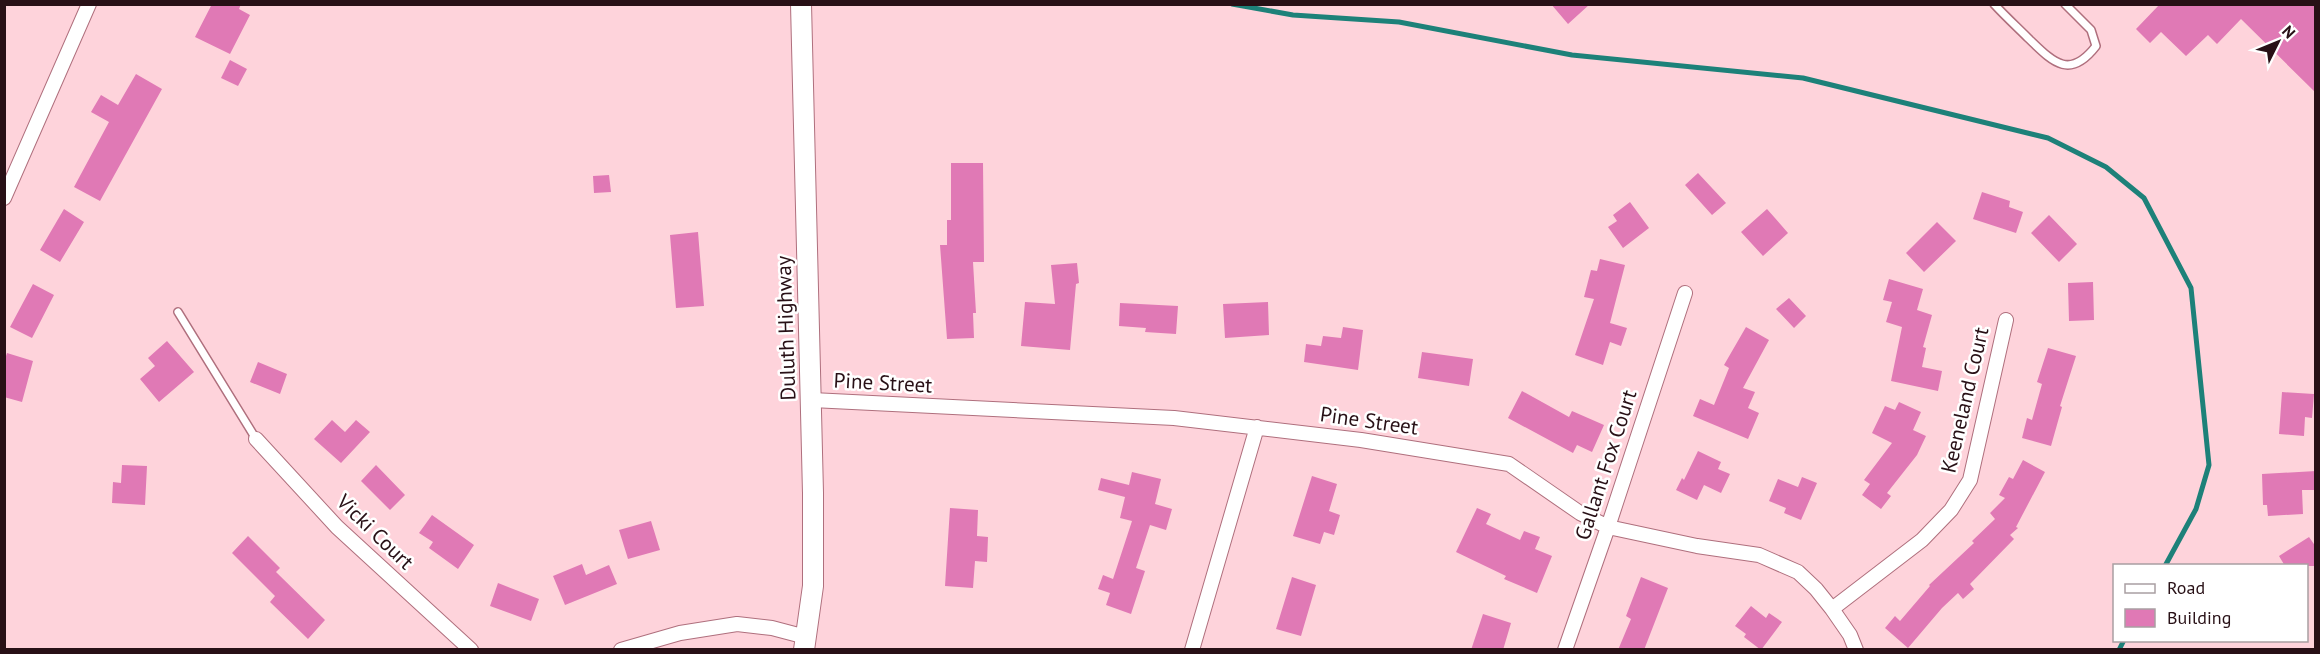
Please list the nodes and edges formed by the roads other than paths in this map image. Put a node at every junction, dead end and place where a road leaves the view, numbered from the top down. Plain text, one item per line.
1 (89, 4) edge
2 (801, 4) edge
3 (1994, 4) edge
4 (2065, 4) edge
5 (4, 198) edge
6 (1685, 293) dead end
7 (178, 312) dead end
8 (2006, 320) dead end
9 (812, 400) junction
10 (1257, 427) junction
11 (256, 439) joint
12 (1608, 527) junction
13 (1832, 609) junction
14 (805, 643) edge
15 (471, 650) edge
16 (621, 650) edge
17 (1192, 650) edge
18 (1565, 650) edge
19 (1856, 650) edge

1 - 5 street
2 - 9 main road, Duluth Highway
3 - 4 lane
6 - 12 street, Gallant Fox Court
7 - 11 lane
8 - 13 street, Keeneland Court
9 - 10 street, Pine Street
9 - 14 main road, Duluth Highway
10 - 12 street, Pine Street
10 - 17 street
11 - 15 street, Vicki Court
12 - 13 street, Pine Street
12 - 18 street, Gallant Fox Court
13 - 19 street, Pine Street
14 - 16 street

